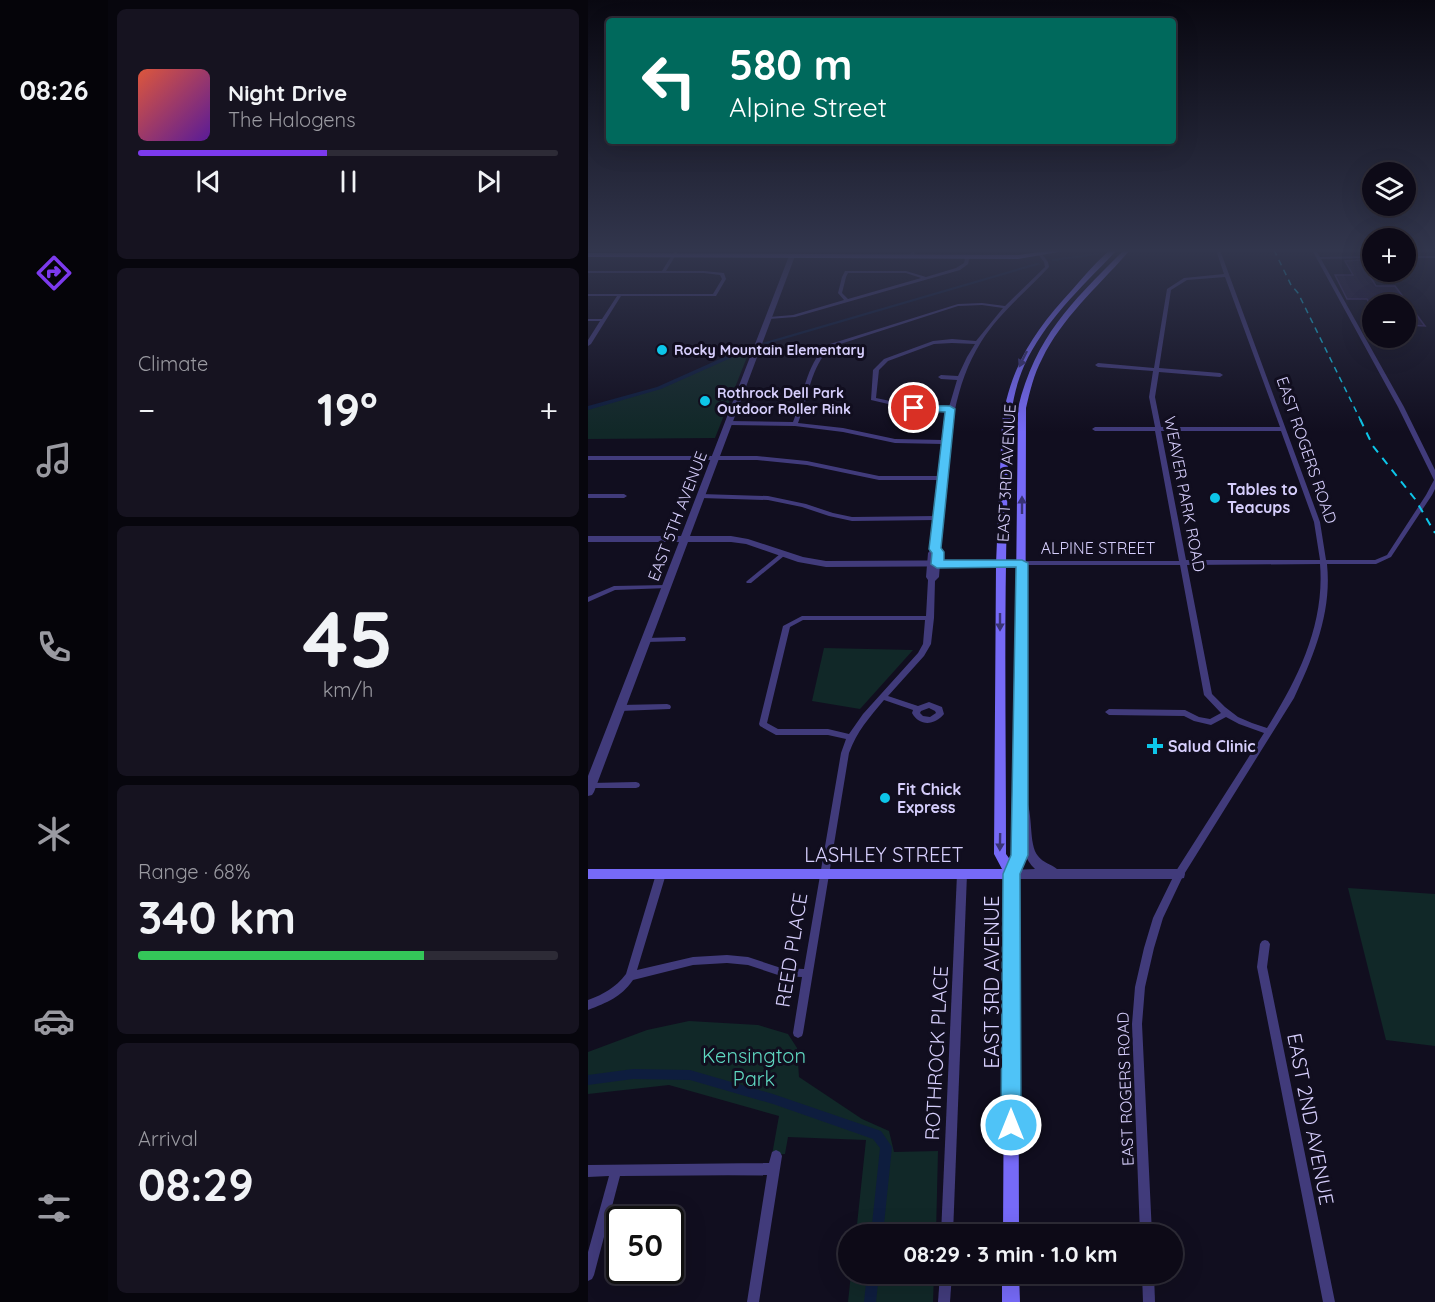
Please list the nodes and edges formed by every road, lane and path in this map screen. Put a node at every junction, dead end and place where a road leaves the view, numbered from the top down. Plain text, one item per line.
1 (610, 311) edge
2 (772, 311) edge
3 (812, 311) edge
4 (940, 311) edge
5 (1002, 311) edge
6 (1057, 311) edge
7 (1070, 311) edge
8 (1165, 311) edge
9 (1240, 311) edge
10 (1347, 311) edge
11 (769, 318) junction
12 (588, 320) edge
13 (603, 320) junction
14 (978, 343) junction
15 (588, 344) edge
16 (1098, 365) dead end
17 (1155, 369) junction
18 (1220, 375) dead end
19 (941, 377) dead end
20 (959, 378) junction
21 (950, 409) junction
22 (729, 423) junction
23 (795, 423) junction
24 (1156, 428) junction
25 (1095, 429) dead end
26 (1282, 429) junction
27 (946, 442) junction
28 (588, 458) edge
29 (716, 458) junction
30 (943, 478) junction
31 (1435, 481) edge
32 (588, 496) edge
33 (624, 496) dead end
34 (701, 496) junction
35 (938, 518) junction
36 (588, 538) edge
37 (684, 539) junction
38 (782, 555) junction
39 (1022, 563) junction
40 (1183, 563) junction
41 (1324, 563) junction
42 (933, 564) junction
43 (1001, 564) junction
44 (748, 582) dead end
45 (666, 587) junction
46 (588, 600) edge
47 (930, 618) junction
48 (682, 639) dead end
49 (646, 640) junction
50 (883, 697) junction
51 (667, 707) dead end
52 (620, 708) junction
53 (918, 709) dead end
54 (1109, 712) dead end
55 (1225, 714) junction
56 (1268, 731) junction
57 (851, 737) junction
58 (636, 785) dead end
59 (589, 789) edge
60 (1020, 797) junction
61 (588, 874) edge
62 (661, 874) junction
63 (824, 874) junction
64 (962, 874) junction
65 (1012, 874) junction
66 (1061, 874) junction
67 (1179, 874) junction
68 (1265, 944) dead end
69 (807, 973) junction
70 (630, 976) junction
71 (588, 1005) edge
72 (798, 1033) dead end
73 (588, 1171) edge
74 (616, 1171) junction
75 (947, 1224) edge
76 (1011, 1224) edge
77 (1146, 1224) edge
78 (588, 1275) edge
79 (945, 1284) edge
80 (1011, 1284) edge
81 (1148, 1284) edge
82 (753, 1302) edge
83 (944, 1302) edge
84 (1011, 1302) edge
85 (1149, 1302) edge
86 (1329, 1302) edge

1 - 13 street
2 - 11 street, EAST 5TH AVENUE
3 - 11 street
4 - 23 street
5 - 14 street
6 -> 43 main road, EAST 3RD AVENUE
39 -> 7 main road, EAST 3RD AVENUE
8 - 17 street, WEAVER PARK ROAD
9 - 26 street, EAST ROGERS ROAD
10 - 31 street
11 - 22 street, EAST 5TH AVENUE
12 - 13 street
13 - 15 street
14 - 20 street
14 - 21 street
16 - 17 street
17 - 18 street
17 - 24 street, WEAVER PARK ROAD
19 - 20 street
20 - 21 street
21 - 27 street
22 - 23 street
22 - 29 street, EAST 5TH AVENUE
23 - 27 street
24 - 25 street
24 - 26 street
24 - 40 street, WEAVER PARK ROAD
26 - 41 street, EAST ROGERS ROAD
27 - 30 street
28 - 29 street
29 - 30 street
29 - 34 street, EAST 5TH AVENUE
30 - 35 street
31 - 41 street, ALPINE STREET
32 - 33 street
34 - 35 street
34 - 37 street, EAST 5TH AVENUE
35 - 42 street
36 - 37 street, ALPINE STREET
37 - 38 street, ALPINE STREET
37 - 45 street, EAST 5TH AVENUE
38 - 42 street, ALPINE STREET
38 - 44 street
39 - 40 street, ALPINE STREET
39 - 43 street, ALPINE STREET
39 - 60 main road, EAST 3RD AVENUE
40 - 41 street, ALPINE STREET
40 - 55 street, WEAVER PARK ROAD
41 - 56 street, EAST ROGERS ROAD
42 - 43 street, ALPINE STREET
42 - 47 street
43 -> 65 main road, EAST 3RD AVENUE
45 - 46 street
45 - 49 street, EAST 5TH AVENUE
47 - 50 street
47 - 57 street
48 - 49 street
49 - 52 street, EAST 5TH AVENUE
50 - 53 street
50 - 57 street
51 - 52 street
52 - 59 street, EAST 5TH AVENUE
54 - 55 street
55 - 56 street, WEAVER PARK ROAD
56 - 67 street, EAST ROGERS ROAD
57 - 63 street, REED PLACE
58 - 59 street
60 - 65 main road, EAST 3RD AVENUE
60 - 66 street
61 - 62 main road, LASHLEY STREET
62 - 63 main road, LASHLEY STREET
62 - 70 street
63 - 64 main road, LASHLEY STREET
63 - 69 street, REED PLACE
64 - 65 main road, LASHLEY STREET
64 - 75 street, ROTHROCK PLACE
65 - 66 street, LASHLEY STREET
65 - 76 main road, EAST 3RD AVENUE
66 - 67 street, LASHLEY STREET
67 - 77 street, EAST ROGERS ROAD
68 - 86 street, EAST 2ND AVENUE
69 - 70 street
69 - 72 street, REED PLACE
70 - 71 street
73 - 74 street
74 - 78 street
74 - 82 street
79 - 83 street
80 - 84 main road
81 - 85 street

